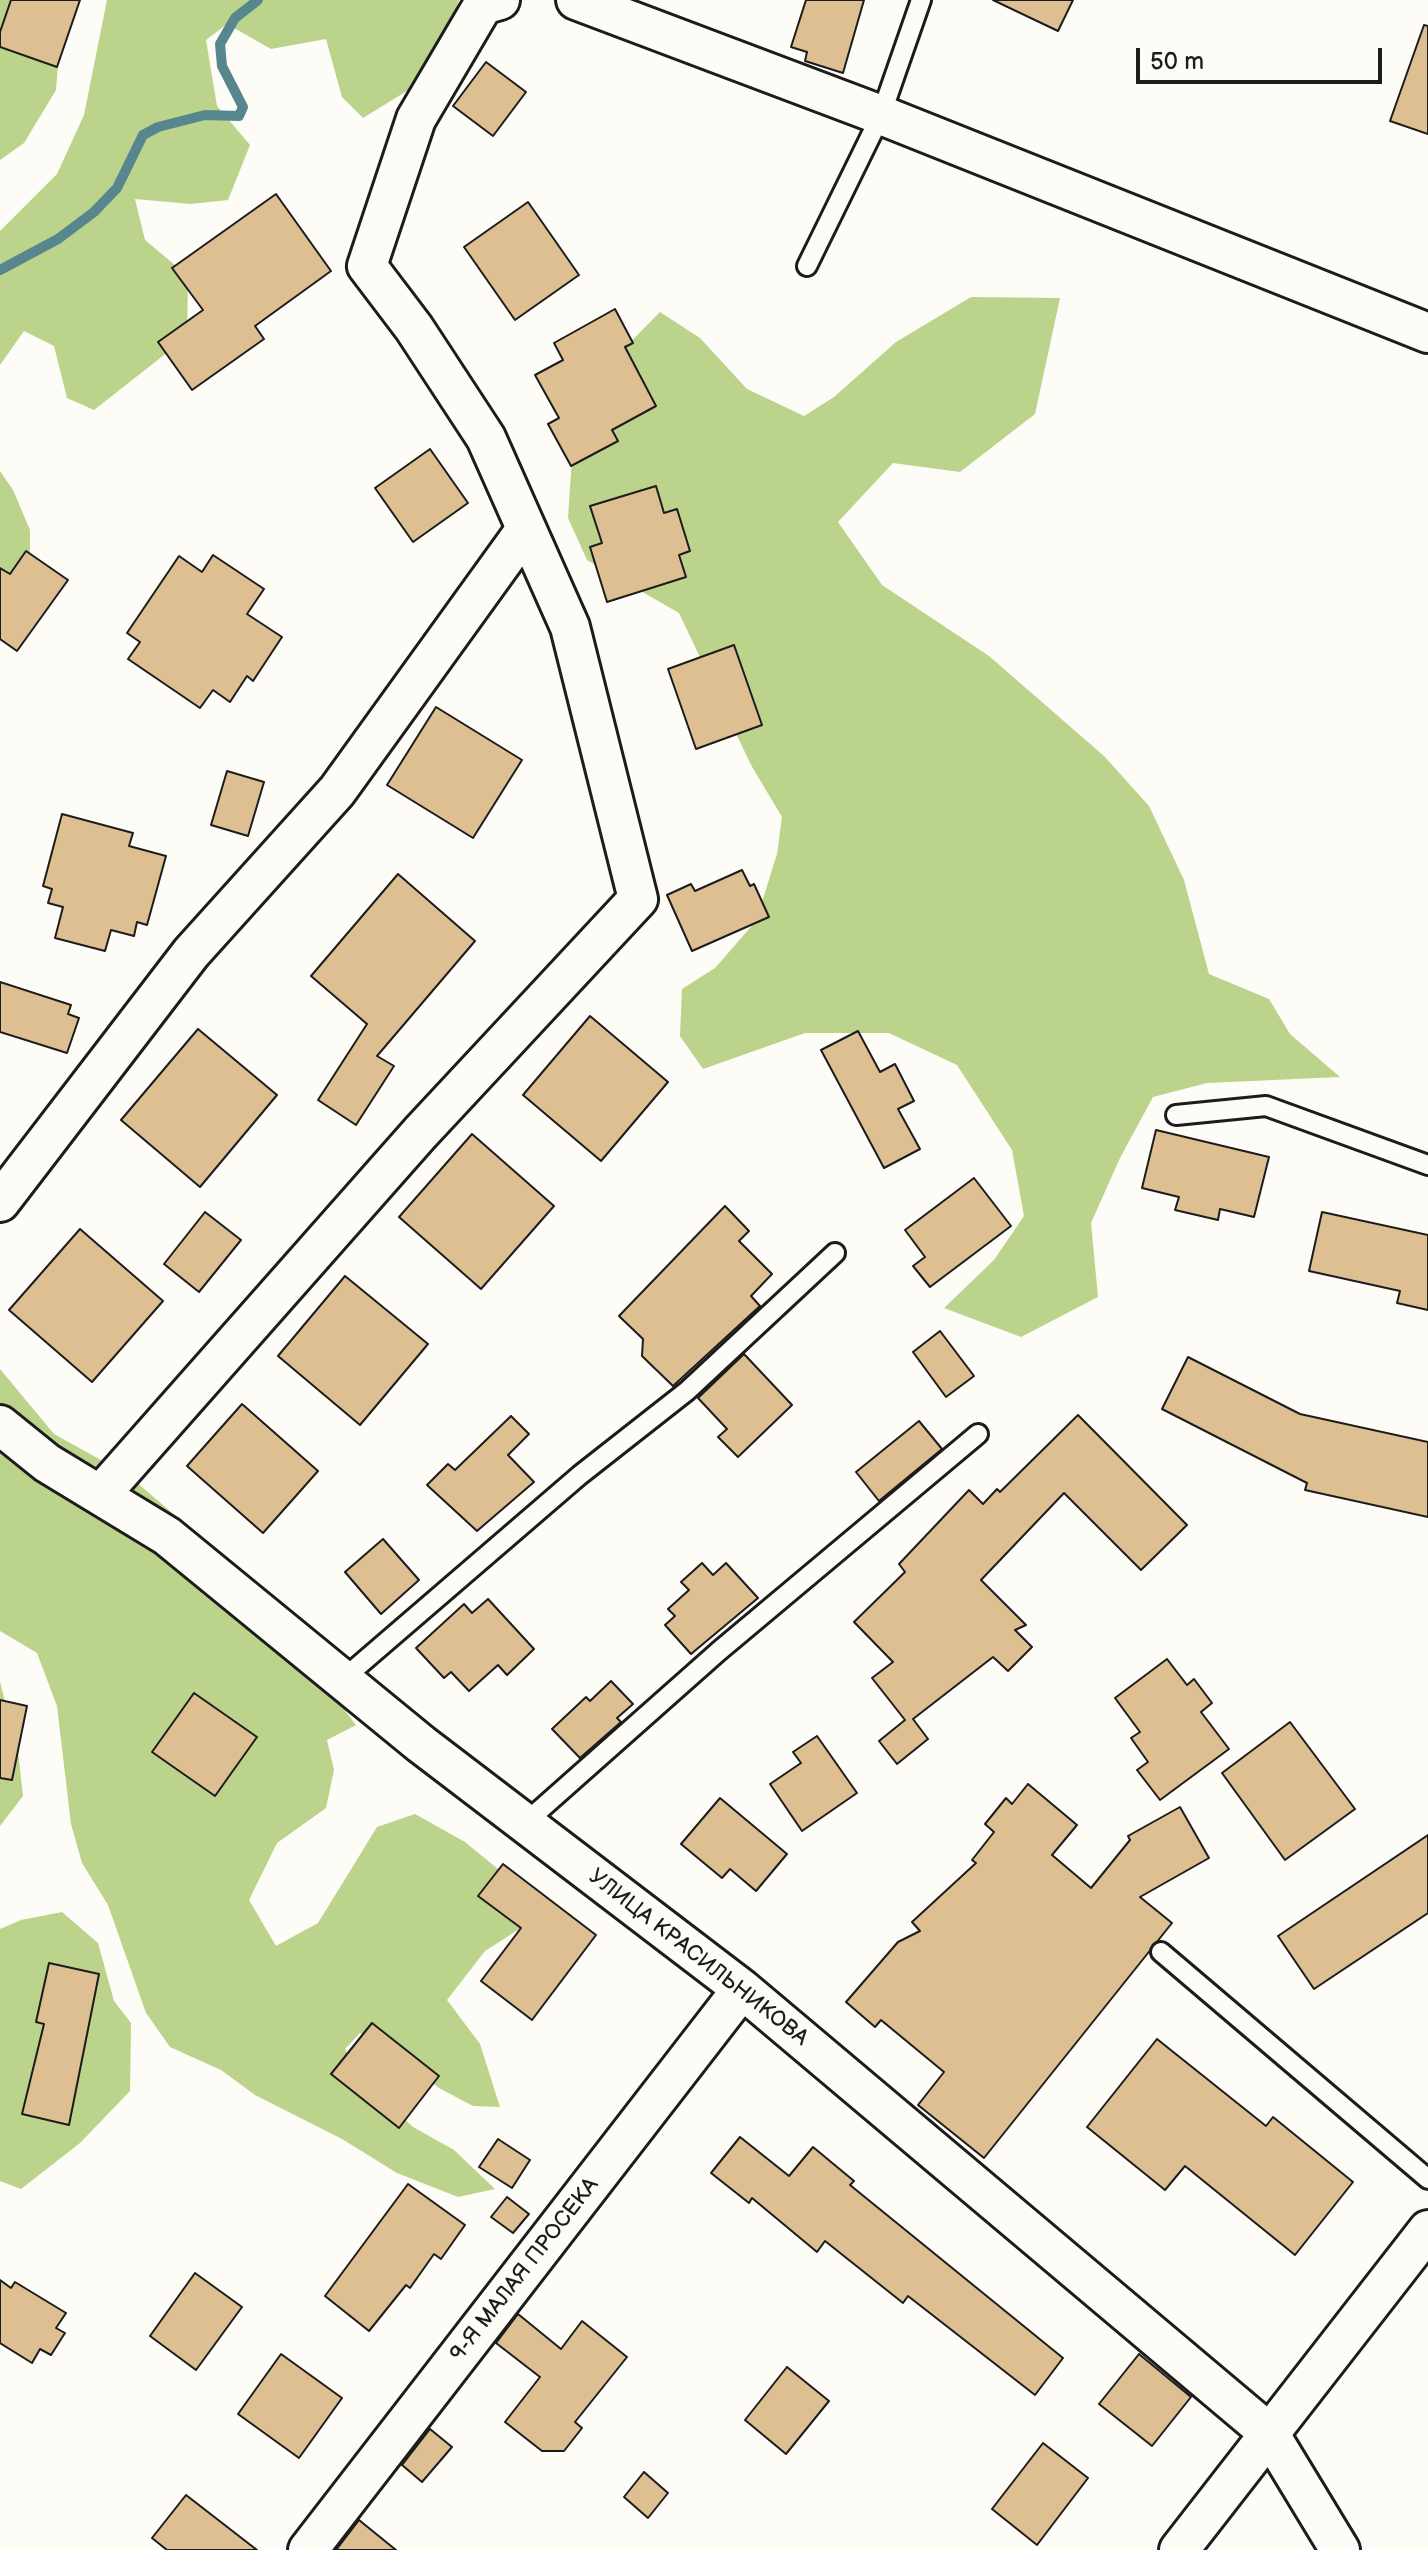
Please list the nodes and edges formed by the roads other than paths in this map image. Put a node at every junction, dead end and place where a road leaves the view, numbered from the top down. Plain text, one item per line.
1 (500, 0) edge
2 (576, 0) edge
3 (921, 0) edge
4 (881, 115) junction
5 (807, 266) dead end
6 (1428, 333) edge
7 (526, 529) junction
8 (1176, 1115) dead end
9 (1428, 1165) edge
10 (0, 1202) edge
11 (835, 1253) dead end
12 (0, 1425) edge
13 (978, 1434) dead end
14 (101, 1494) junction
15 (343, 1679) junction
16 (525, 1823) junction
17 (1161, 1952) dead end
18 (742, 1989) junction
19 (1428, 2179) edge
20 (1428, 2230) edge
21 (1269, 2433) junction
22 (308, 2550) edge
23 (1179, 2550) edge
24 (1340, 2550) edge

1 - 7 street
2 - 4 street
3 - 4 lane
4 - 5 lane
4 - 6 street
7 - 10 street
7 - 14 street
8 - 9 lane
11 - 15 lane
12 - 14 street, УЛИЦА КРАСИЛЬНИКОВА
13 - 16 lane
14 - 15 street, УЛИЦА КРАСИЛЬНИКОВА
15 - 16 street, УЛИЦА КРАСИЛЬНИКОВА
16 - 18 street, УЛИЦА КРАСИЛЬНИКОВА
17 - 19 lane
18 - 21 street, УЛИЦА КРАСИЛЬНИКОВА
18 - 22 street, 9-Я МАЛАЯ ПРОСЕКА
20 - 21 street
21 - 23 street
21 - 24 street, УЛИЦА КРАСИЛЬНИКОВА

